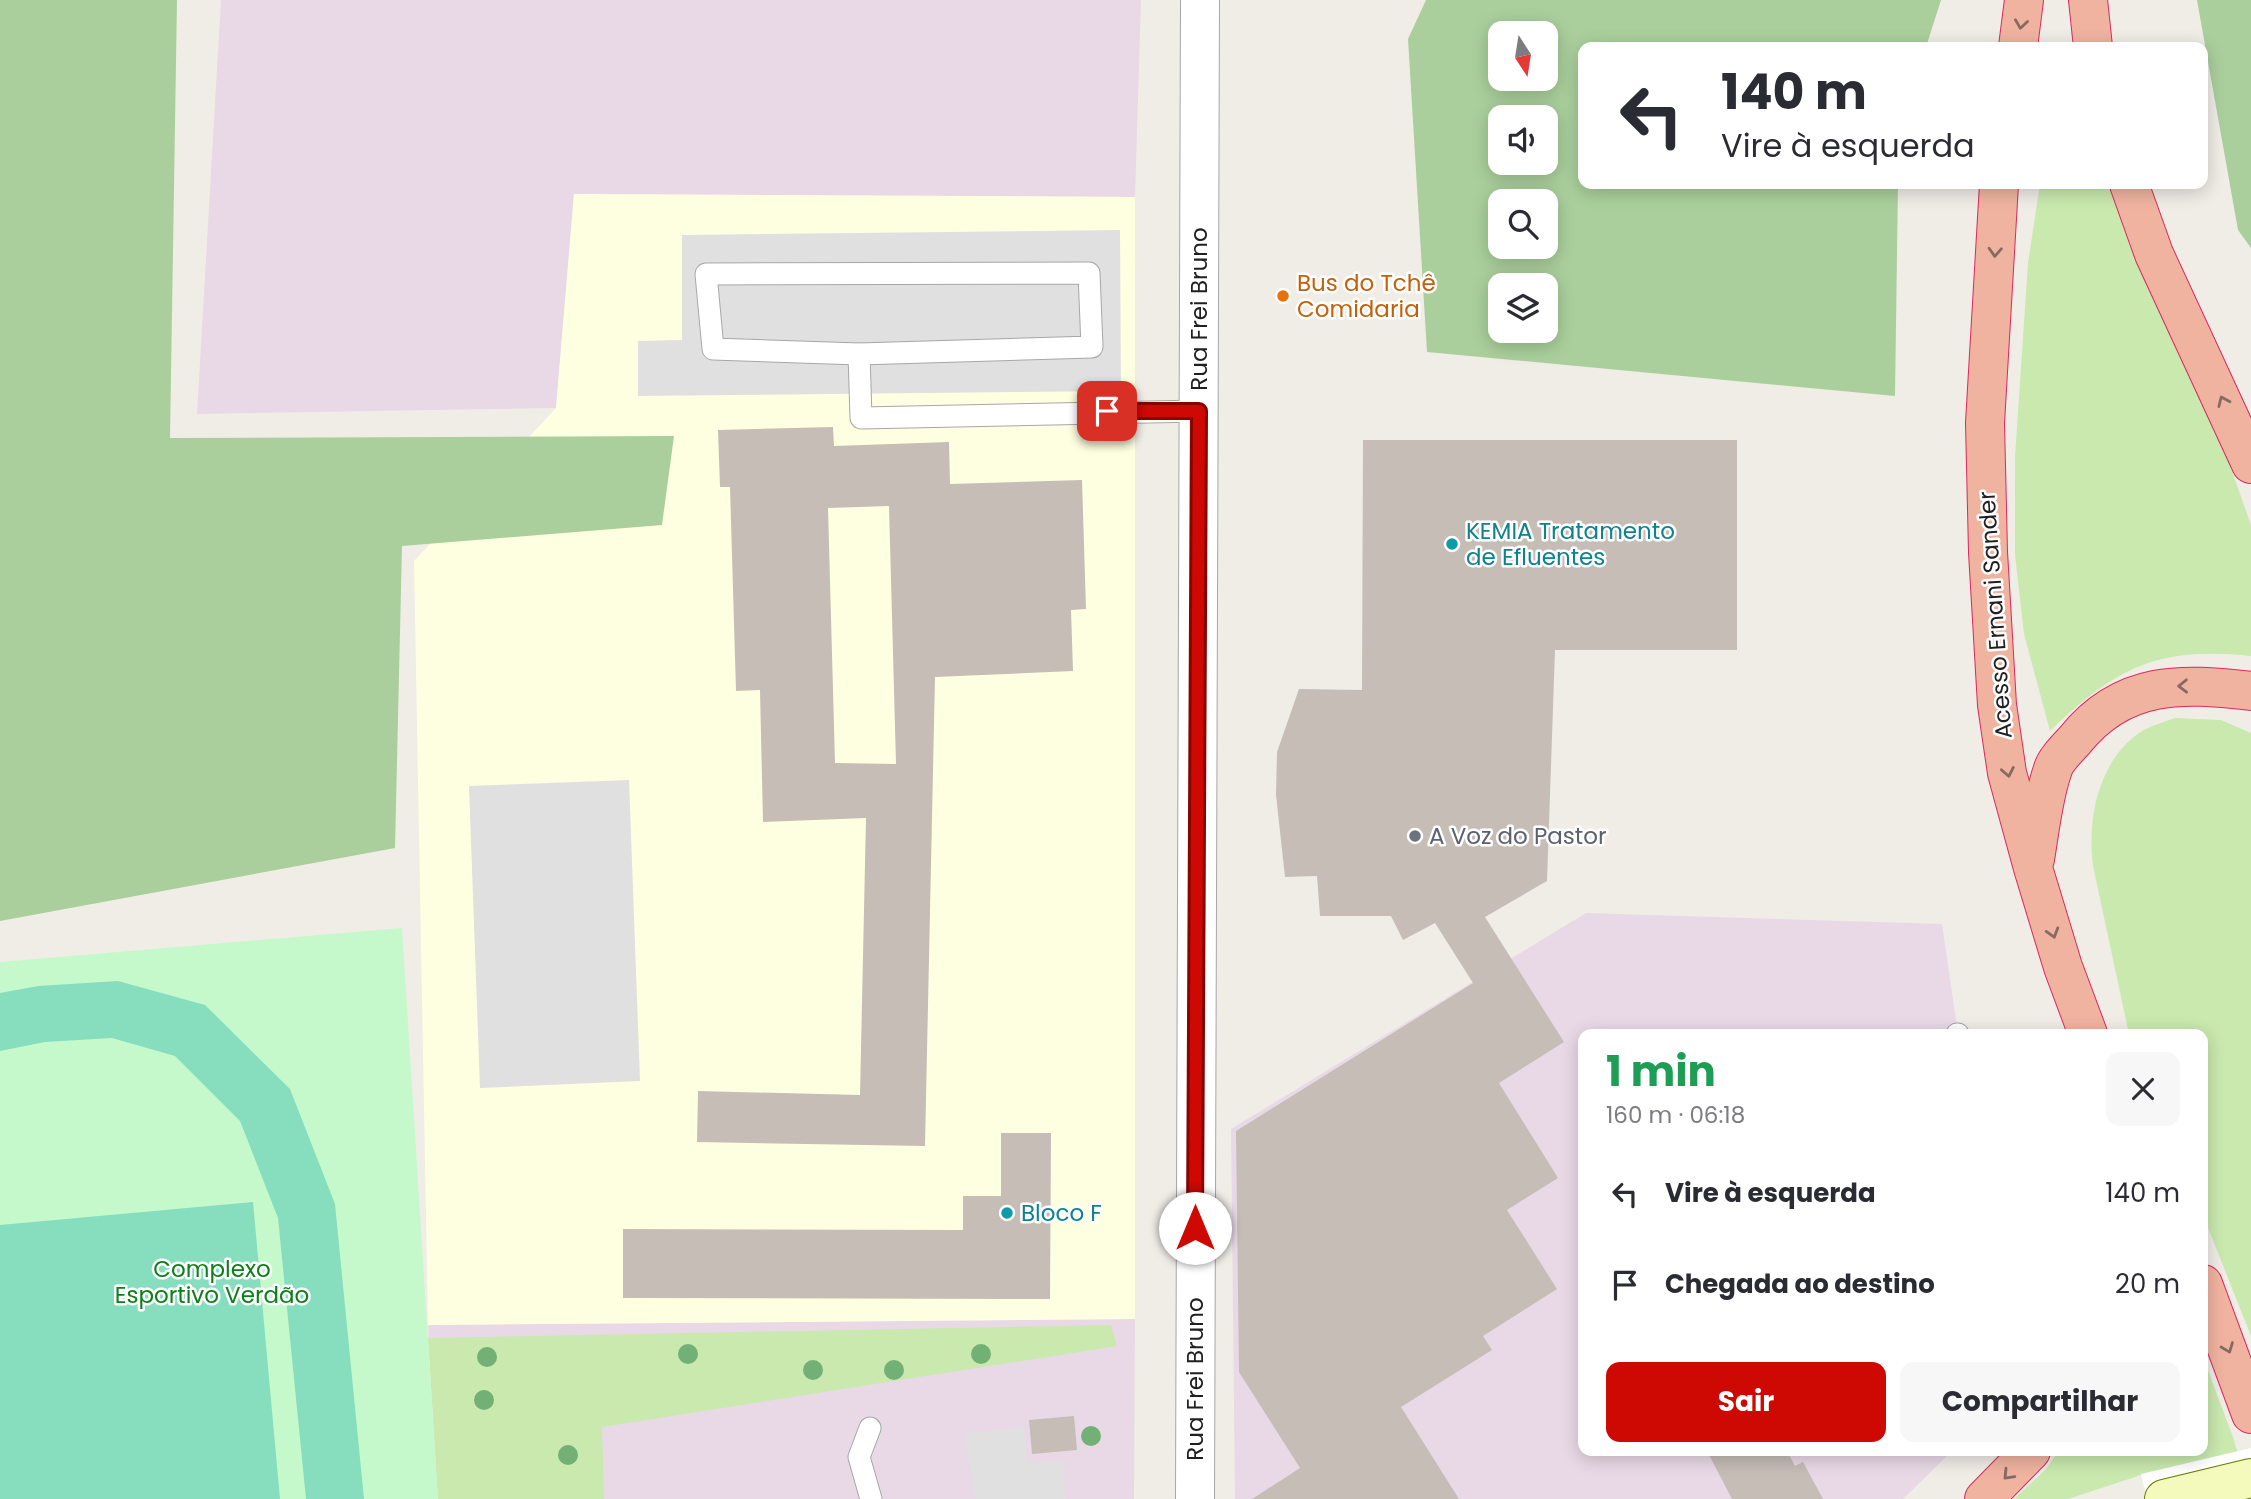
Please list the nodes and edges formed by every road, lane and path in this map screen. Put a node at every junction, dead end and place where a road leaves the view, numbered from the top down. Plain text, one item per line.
1 (1200, 0) edge
2 (2024, 0) edge
3 (2088, 0) edge
4 (2019, 42) edge
5 (2092, 42) edge
6 (1999, 189) edge
7 (2131, 189) edge
8 (859, 354) junction
9 (1199, 411) junction
10 (2251, 464) edge
11 (2251, 691) edge
12 (2033, 868) junction
13 (2086, 1029) edge
14 (2208, 1298) edge
15 (2251, 1414) edge
16 (870, 1428) dead end
17 (2026, 1456) edge
18 (2251, 1478) edge
19 (871, 1499) edge
20 (1195, 1499) edge
21 (1984, 1499) edge
22 (2164, 1499) edge

1 - 9 street, Rua Frei Bruno
2 -> 4 highway
3 - 5 highway
6 -> 12 highway, Acesso Ernani Sander
10 -> 7 highway
8 - 8 lane
8 - 9 lane
9 - 20 street, Rua Frei Bruno
11 -> 12 highway
12 -> 13 highway, Acesso Ernani Sander
14 -> 15 highway
16 - 19 lane
17 -> 21 highway
18 - 22 main road

